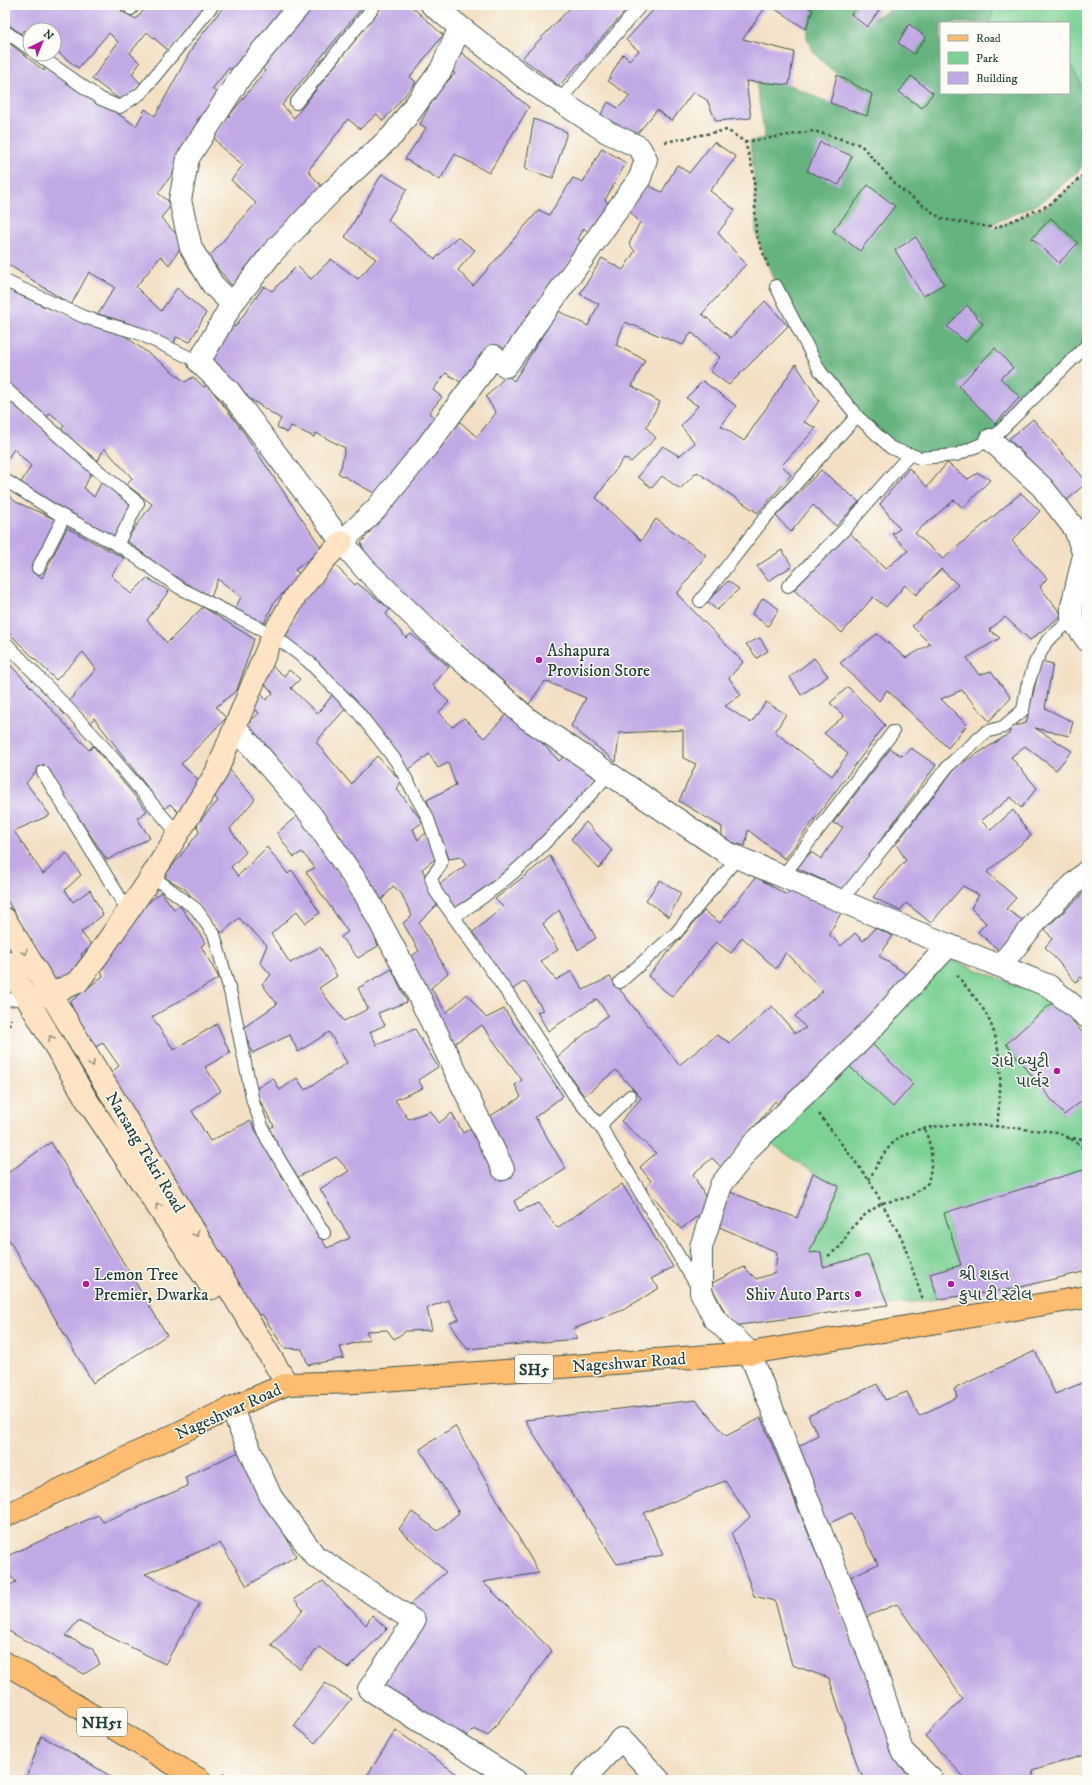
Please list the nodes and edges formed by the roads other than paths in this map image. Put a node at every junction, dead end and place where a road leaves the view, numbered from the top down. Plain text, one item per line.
1 (213, 5) edge
2 (300, 5) edge
3 (375, 5) edge
4 (432, 5) edge
5 (641, 5) edge
6 (460, 27) junction
7 (5, 31) edge
8 (22, 43) edge
9 (48, 62) edge
10 (559, 101) junction
11 (296, 103) dead end
12 (5, 281) edge
13 (776, 286) road end
14 (232, 304) junction
15 (1087, 345) edge
16 (199, 362) junction
17 (5, 388) edge
18 (857, 416) junction
19 (992, 440) junction
20 (910, 454) junction
21 (5, 480) edge
22 (64, 517) junction
23 (342, 542) junction
24 (117, 545) junction
25 (38, 568) dead end
26 (788, 586) dead end
27 (700, 601) dead end
28 (1072, 619) junction
29 (273, 635) junction
30 (1087, 640) edge
31 (5, 642) edge
32 (235, 727) junction
33 (893, 732) dead end
34 (43, 772) dead end
35 (610, 773) junction
36 (178, 834) junction
37 (738, 857) junction
38 (1087, 870) edge
39 (152, 876) junction
40 (783, 876) junction
41 (841, 901) junction
42 (128, 911) junction
43 (454, 916) junction
44 (5, 919) edge
45 (943, 952) junction
46 (5, 961) edge
47 (1000, 966) junction
48 (620, 982) dead end
49 (50, 994) junction
50 (28, 998) junction
51 (5, 1000) edge
52 (1087, 1017) edge
53 (630, 1096) dead end
54 (602, 1129) junction
55 (503, 1169) dead end
56 (324, 1233) dead end
57 (701, 1292) junction
58 (1087, 1297) edge
59 (750, 1353) junction
60 (287, 1384) junction
61 (231, 1408) junction
62 (5, 1516) edge
63 (5, 1663) edge
64 (200, 1780) edge
65 (515, 1780) edge
66 (583, 1780) edge
67 (659, 1780) edge
68 (932, 1780) edge

1 - 9 lane
2 - 14 street
3 - 11 lane
4 - 6 street
5 - 10 lane
6 - 10 street
6 - 14 street
7 - 8 lane
10 - 23 street
12 - 16 lane
13 - 18 lane
14 - 16 street
15 - 19 lane
16 - 23 street
17 - 24 lane
18 - 20 lane
18 - 27 lane
19 - 20 lane
19 - 28 street
20 - 26 lane
21 - 22 lane
22 - 24 lane
22 - 25 lane
23 - 29 street
23 - 35 street
24 - 29 lane
28 - 30 street
28 - 41 lane
29 - 32 street
29 - 43 lane
31 - 36 lane
32 - 36 street
32 - 55 street
33 - 40 lane
34 - 42 lane
35 - 37 street
35 - 43 lane
36 - 39 street
37 - 40 street
37 - 48 lane
38 - 47 street
39 - 42 street
39 - 56 lane
40 - 41 street
41 - 45 street
42 - 49 street
43 - 54 lane
44 -> 49 street, Narsang Tekri Road
45 - 47 street
45 - 57 street
46 - 50 street
47 - 52 street
49 - 50 street
49 -> 60 street, Narsang Tekri Road
50 - 51 lane
60 -> 50 street
53 - 54 lane
54 - 57 lane
57 - 59 street
58 - 59 main road, Nageshwar Road / SH5
59 - 60 main road, Nageshwar Road / SH5
59 - 68 street
60 - 61 main road, Nageshwar Road / SH5
61 - 62 main road, Nageshwar Road / SH5
61 - 65 street
63 - 64 main road, NH51
66 - 67 street

